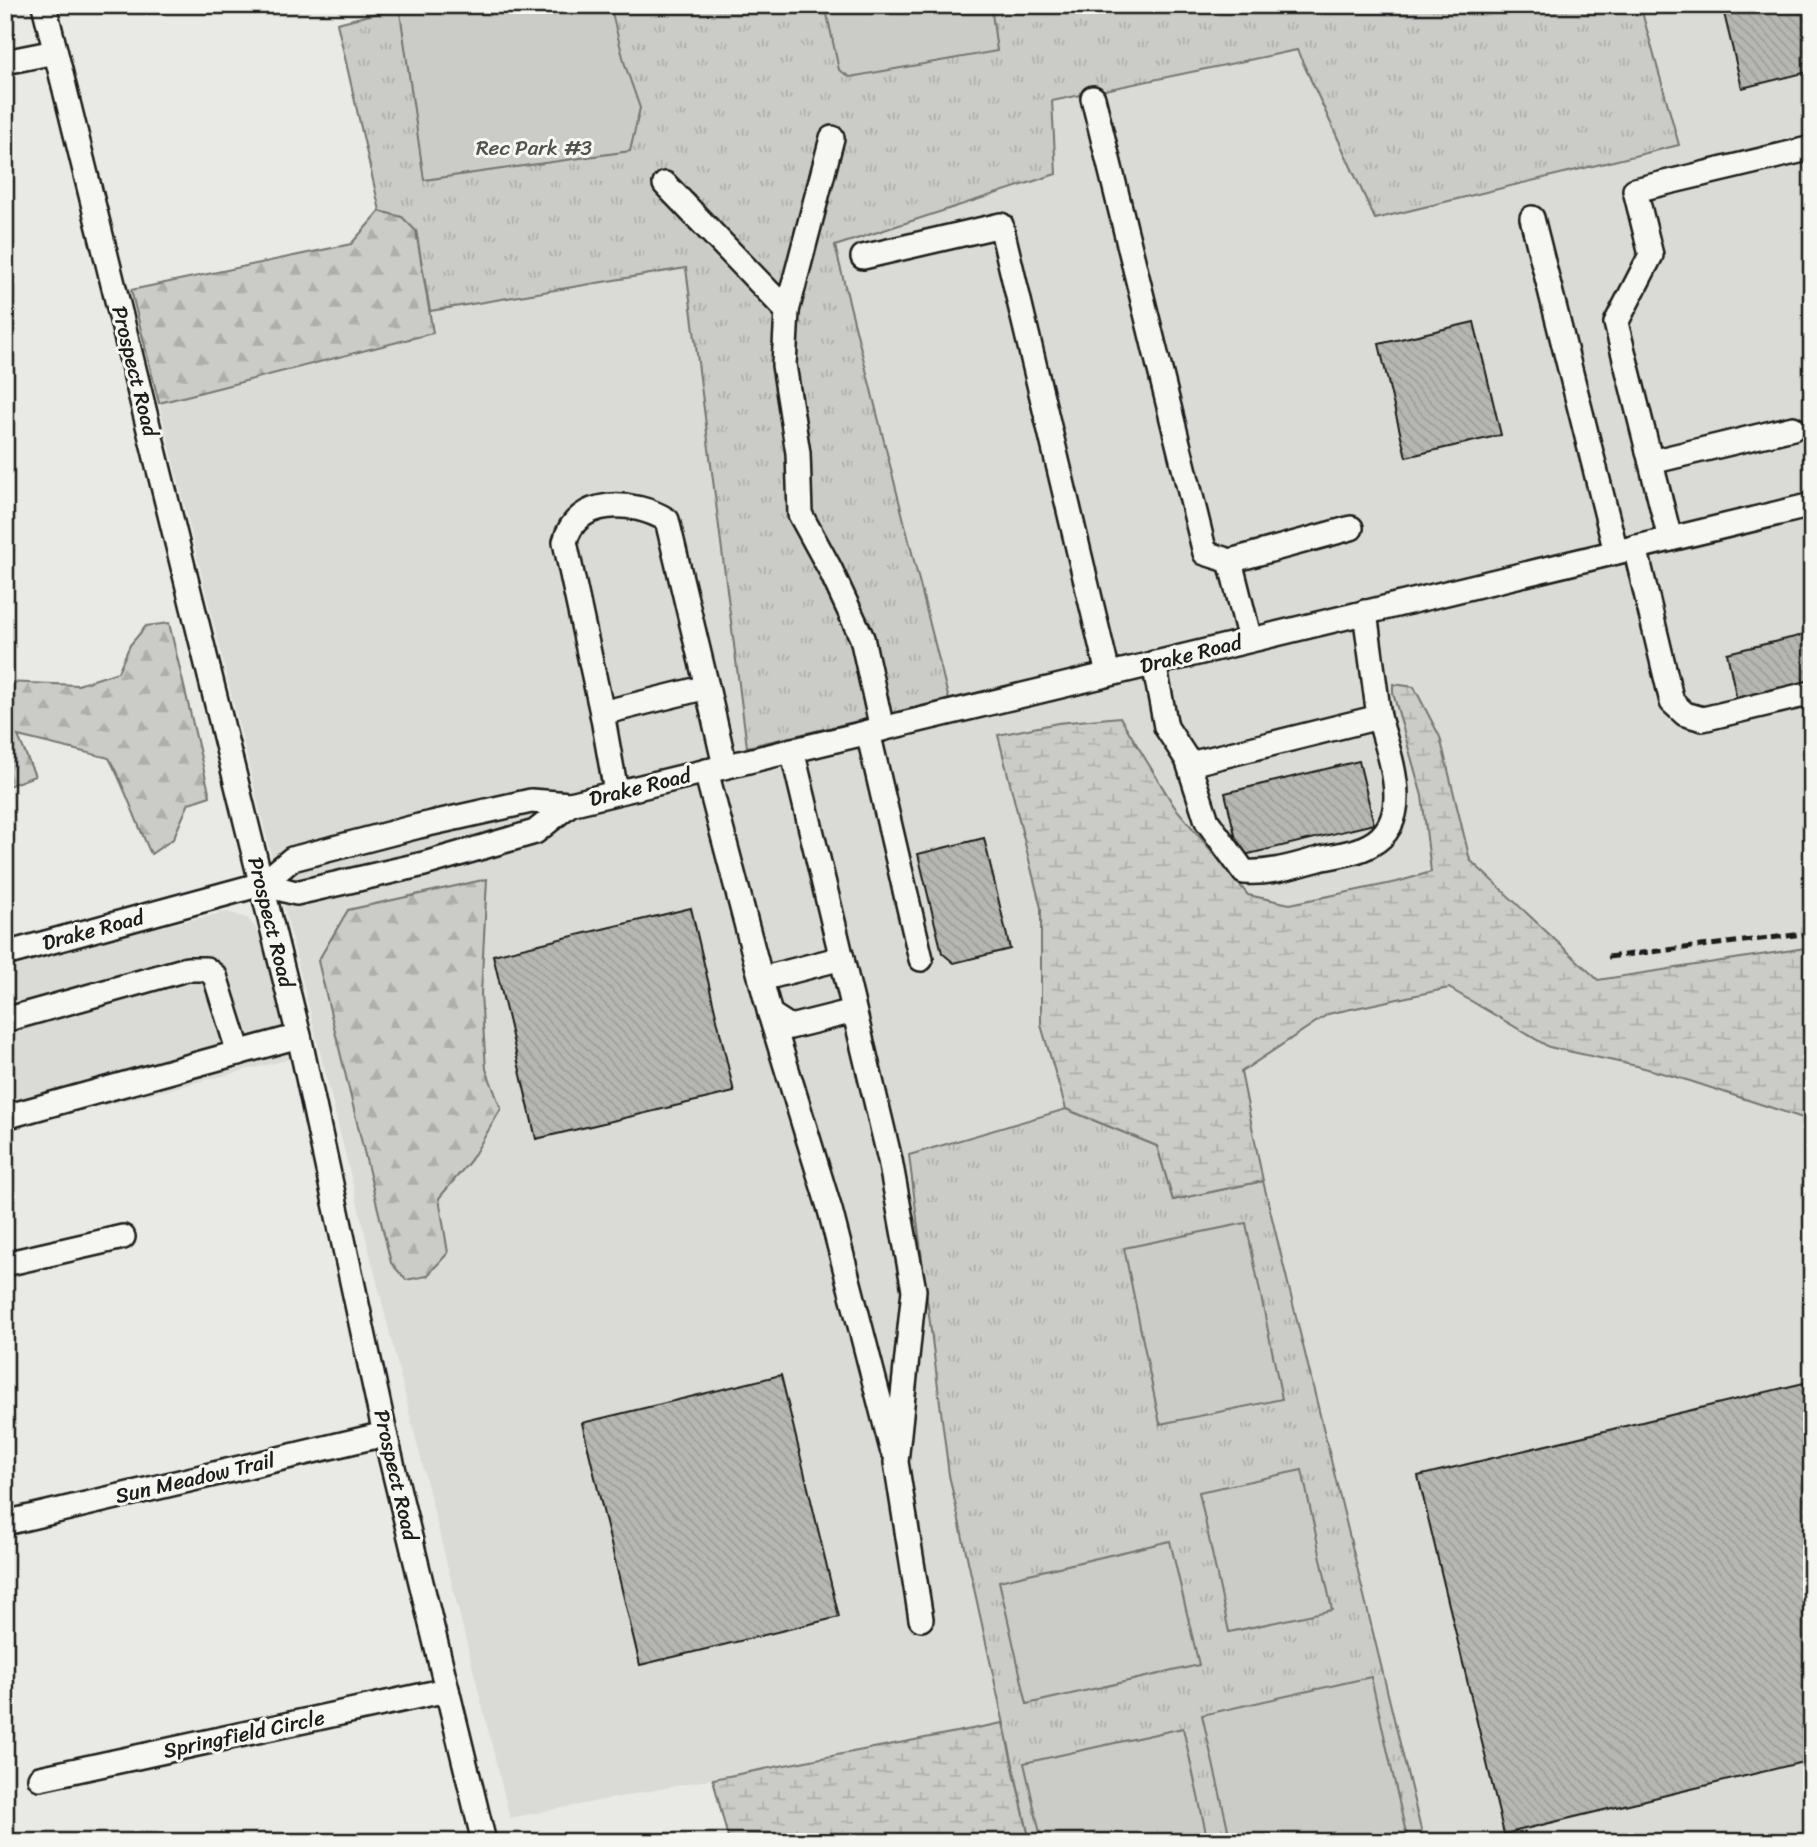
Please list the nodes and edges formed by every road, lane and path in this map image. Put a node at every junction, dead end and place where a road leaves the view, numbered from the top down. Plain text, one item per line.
1 (44, 5) edge
2 (55, 52) junction
3 (5, 62) edge
4 (1093, 98) dead end
5 (832, 138) dead end
6 (1812, 148) edge
7 (666, 184) dead end
8 (1532, 218) dead end
9 (863, 257) dead end
10 (787, 312) junction
11 (1793, 428) dead end
12 (1651, 462) junction
13 (1812, 505) edge
14 (1351, 528) dead end
15 (1670, 539) junction
16 (1625, 550) junction
17 (1230, 561) junction
18 (1365, 612) junction
19 (1250, 640) junction
20 (1154, 663) junction
21 (1108, 674) junction
22 (707, 687) junction
23 (1812, 693) edge
24 (602, 713) junction
25 (1379, 717) junction
26 (875, 730) junction
27 (792, 750) junction
28 (1188, 762) junction
29 (715, 769) junction
30 (616, 792) junction
31 (570, 804) junction
32 (262, 884) junction
33 (5, 954) edge
34 (842, 958) junction
35 (921, 959) dead end
36 (761, 979) junction
37 (854, 1011) junction
38 (770, 1014) junction
39 (5, 1020) edge
40 (299, 1036) junction
41 (239, 1053) junction
42 (5, 1117) edge
43 (123, 1237) dead end
44 (5, 1265) edge
45 (385, 1434) junction
46 (896, 1462) junction
47 (5, 1523) edge
48 (921, 1619) dead end
49 (447, 1690) junction
50 (40, 1778) dead end
51 (484, 1842) edge

1 - 2 street, Prospect Road
2 - 3 street
2 - 32 street, Prospect Road
4 - 17 street
5 - 10 street
6 - 12 street
7 - 10 street
8 - 16 street
9 - 21 street
10 - 26 street
11 - 12 street
12 - 15 street
13 - 15 street, Drake Road
14 - 17 street
15 - 16 street, Drake Road
16 - 18 street, Drake Road
16 - 23 street
17 - 19 street
18 - 19 street, Drake Road
18 - 25 street
19 - 20 street, Drake Road
20 - 21 street, Drake Road
20 - 28 street
21 - 26 street, Drake Road
22 - 24 street
22 - 24 street
22 - 29 street
24 - 30 street
25 - 28 street
25 - 28 street
26 - 27 street, Drake Road
26 - 35 street
27 - 29 street, Drake Road
27 - 34 street
29 - 30 street, Drake Road
29 - 36 street
30 - 31 street, Drake Road
31 - 32 street, Drake Road
31 - 32 street, Drake Road
32 - 33 street, Drake Road
32 - 40 street, Prospect Road
34 - 36 street
34 - 37 street
36 - 38 street
37 - 38 street
37 - 46 street
38 - 46 street
39 - 41 street
40 - 41 street
40 - 45 street, Prospect Road
41 - 42 street
43 - 44 street
45 - 47 street, Sun Meadow Trail
45 - 49 street, Prospect Road
46 - 48 street
49 - 50 street, Springfield Circle
49 - 51 street, Prospect Road

